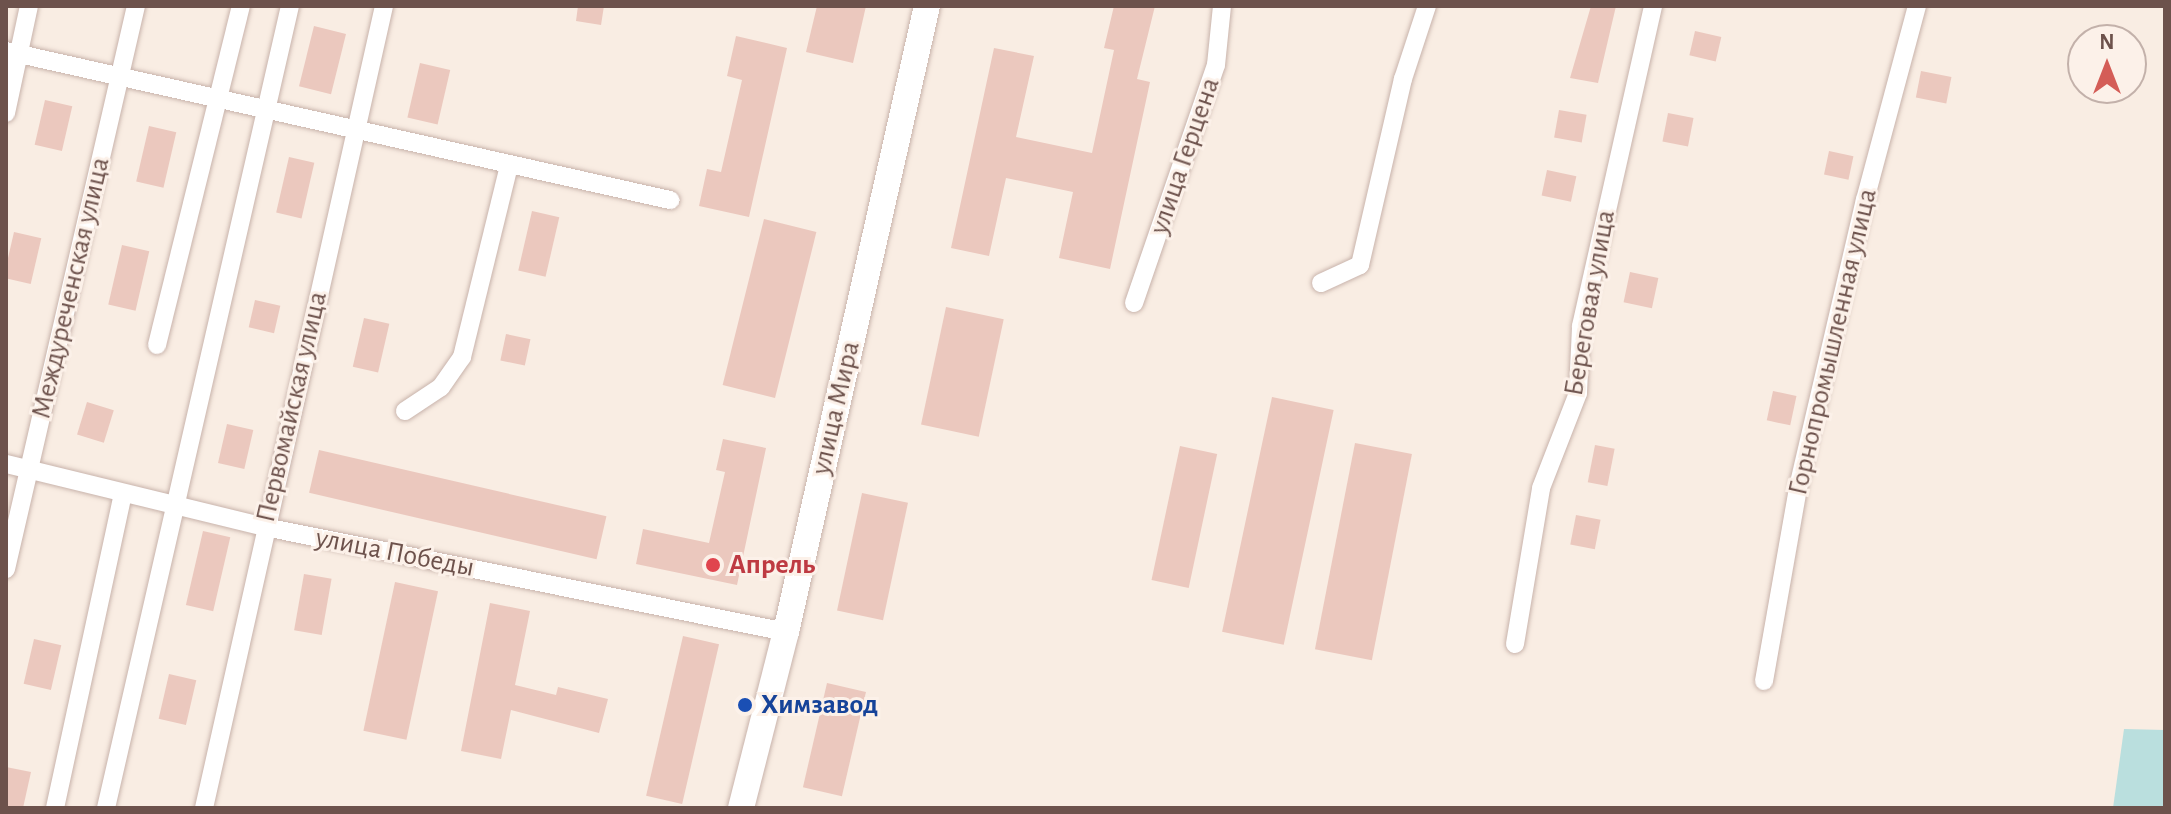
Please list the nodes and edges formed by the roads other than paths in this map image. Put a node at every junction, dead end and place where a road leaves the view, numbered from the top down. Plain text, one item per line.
1 (29, 6) edge
2 (136, 6) edge
3 (241, 6) edge
4 (290, 6) edge
5 (384, 6) edge
6 (927, 6) edge
7 (1222, 6) edge
8 (1427, 6) edge
9 (1653, 6) edge
10 (1917, 6) edge
11 (12, 52) edge
12 (119, 78) junction
13 (217, 100) junction
14 (266, 111) junction
15 (6, 113) edge
16 (355, 131) junction
17 (509, 166) junction
18 (670, 200) dead end
19 (1321, 283) dead end
20 (1134, 303) dead end
21 (157, 345) dead end
22 (405, 411) dead end
23 (6, 464) edge
24 (29, 469) junction
25 (123, 493) junction
26 (175, 506) junction
27 (265, 527) junction
28 (6, 569) edge
29 (786, 632) junction
30 (1515, 644) dead end
31 (1764, 681) dead end
32 (55, 808) edge
33 (106, 808) edge
34 (204, 808) edge
35 (741, 808) edge

1 - 11 street
2 - 12 street, Междуреченская улица
3 - 13 street
4 - 14 street
5 - 16 street, Первомайская улица
6 - 29 main road, улица Мира
7 - 20 street, улица Герцена
8 - 19 street
9 - 30 street, Береговая улица
10 - 31 street, Горнопромышленная улица
11 - 12 street
11 - 15 street
12 - 13 street
12 - 24 street, Междуреченская улица
13 - 14 street
13 - 21 street
14 - 16 street
14 - 26 street
16 - 17 street
16 - 27 street, Первомайская улица
17 - 18 street
17 - 22 street
23 - 24 street, улица Победы
24 - 25 street, улица Победы
24 - 28 street, Междуреченская улица
25 - 26 street, улица Победы
25 - 32 street
26 - 27 street, улица Победы
26 - 33 street
27 - 29 street, улица Победы
27 - 34 street, Первомайская улица
29 - 35 main road, улица Мира

